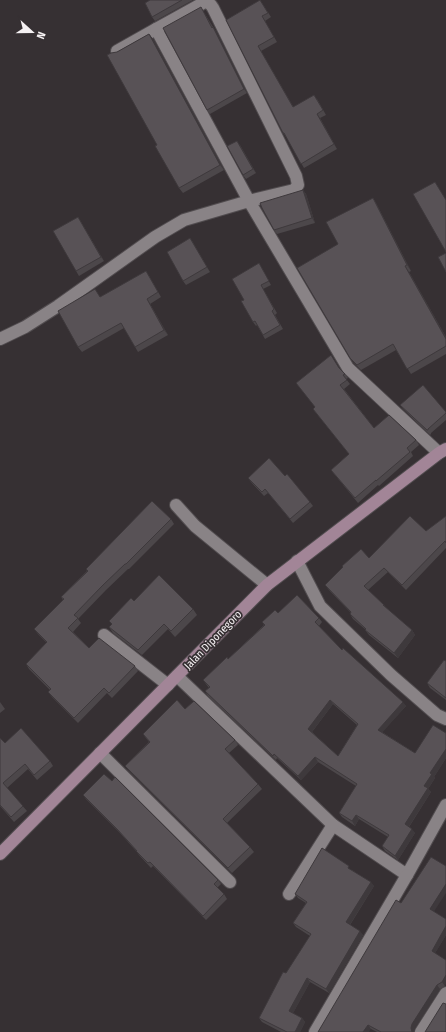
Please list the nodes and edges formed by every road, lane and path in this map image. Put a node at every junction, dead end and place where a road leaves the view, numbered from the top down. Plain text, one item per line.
1 (156, 29) junction
2 (117, 51) edge
3 (249, 201) junction
4 (0, 339) edge
5 (442, 451) edge
6 (176, 505) dead end
7 (297, 561) junction
8 (266, 585) junction
9 (104, 635) dead end
10 (177, 676) junction
11 (168, 685) junction
12 (446, 719) edge
13 (100, 753) junction
14 (446, 805) edge
15 (333, 825) junction
16 (0, 854) edge
17 (407, 875) junction
18 (230, 882) dead end
19 (288, 894) dead end
20 (446, 992) edge
21 (315, 1032) edge
22 (421, 1032) edge

1 - 2 street
1 - 3 street
1 - 3 street
3 - 4 street
3 - 5 street
5 - 7 street, Jalan Diponegoro
6 - 8 street
7 - 8 street, Jalan Diponegoro
7 - 12 street
8 - 10 street, Jalan Diponegoro
9 - 11 street
10 - 11 street, Jalan Diponegoro
10 - 15 street
11 - 13 street, Jalan Diponegoro
13 - 16 street, Jalan Diponegoro
13 - 18 street
14 - 17 street
15 - 17 street
15 - 19 street
17 - 21 street
20 - 22 street

